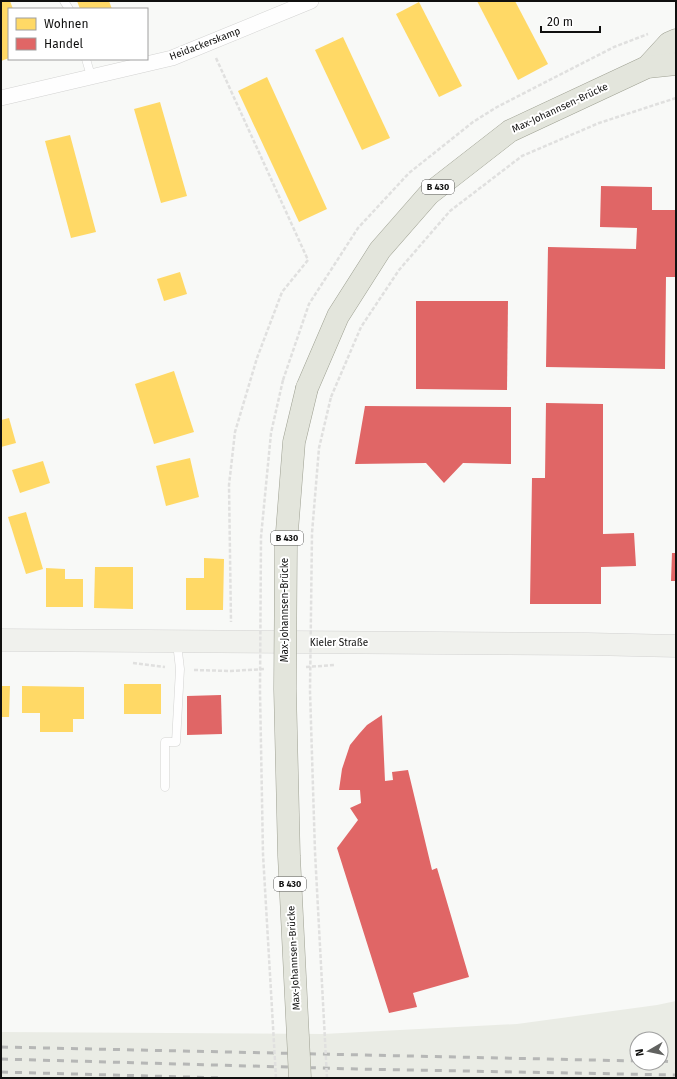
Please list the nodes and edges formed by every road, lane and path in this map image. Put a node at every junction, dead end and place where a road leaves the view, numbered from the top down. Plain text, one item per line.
1 (311, 1) edge
2 (676, 40) edge
3 (209, 43) junction
4 (86, 60) edge
5 (676, 64) edge
6 (647, 67) junction
7 (91, 76) junction
8 (1, 98) edge
9 (676, 98) edge
10 (1, 640) edge
11 (177, 642) junction
12 (232, 642) junction
13 (676, 646) edge
14 (130, 663) dead end
15 (180, 669) junction
16 (231, 671) dead end
17 (260, 691) dead end
18 (165, 787) dead end
19 (276, 1078) edge
20 (300, 1078) edge
21 (328, 1078) edge

1 - 3 street, Heidackerskamp
2 - 6 main road, Max-Johannsen-Brücke / B 430
3 - 7 street, Heidackerskamp
3 - 12 path
4 - 7 lane
5 - 6 main road, Max-Johannsen-Brücke / B 430
6 - 20 main road, Max-Johannsen-Brücke / B 430, bridge
7 - 8 street, Heidackerskamp
9 - 21 path, bridge
10 - 11 main road, Kieler Straße
11 - 12 main road, Kieler Straße
11 - 15 lane
12 - 13 main road, Kieler Straße
14 - 15 path
15 - 16 path
15 - 18 lane
17 - 19 path, bridge

